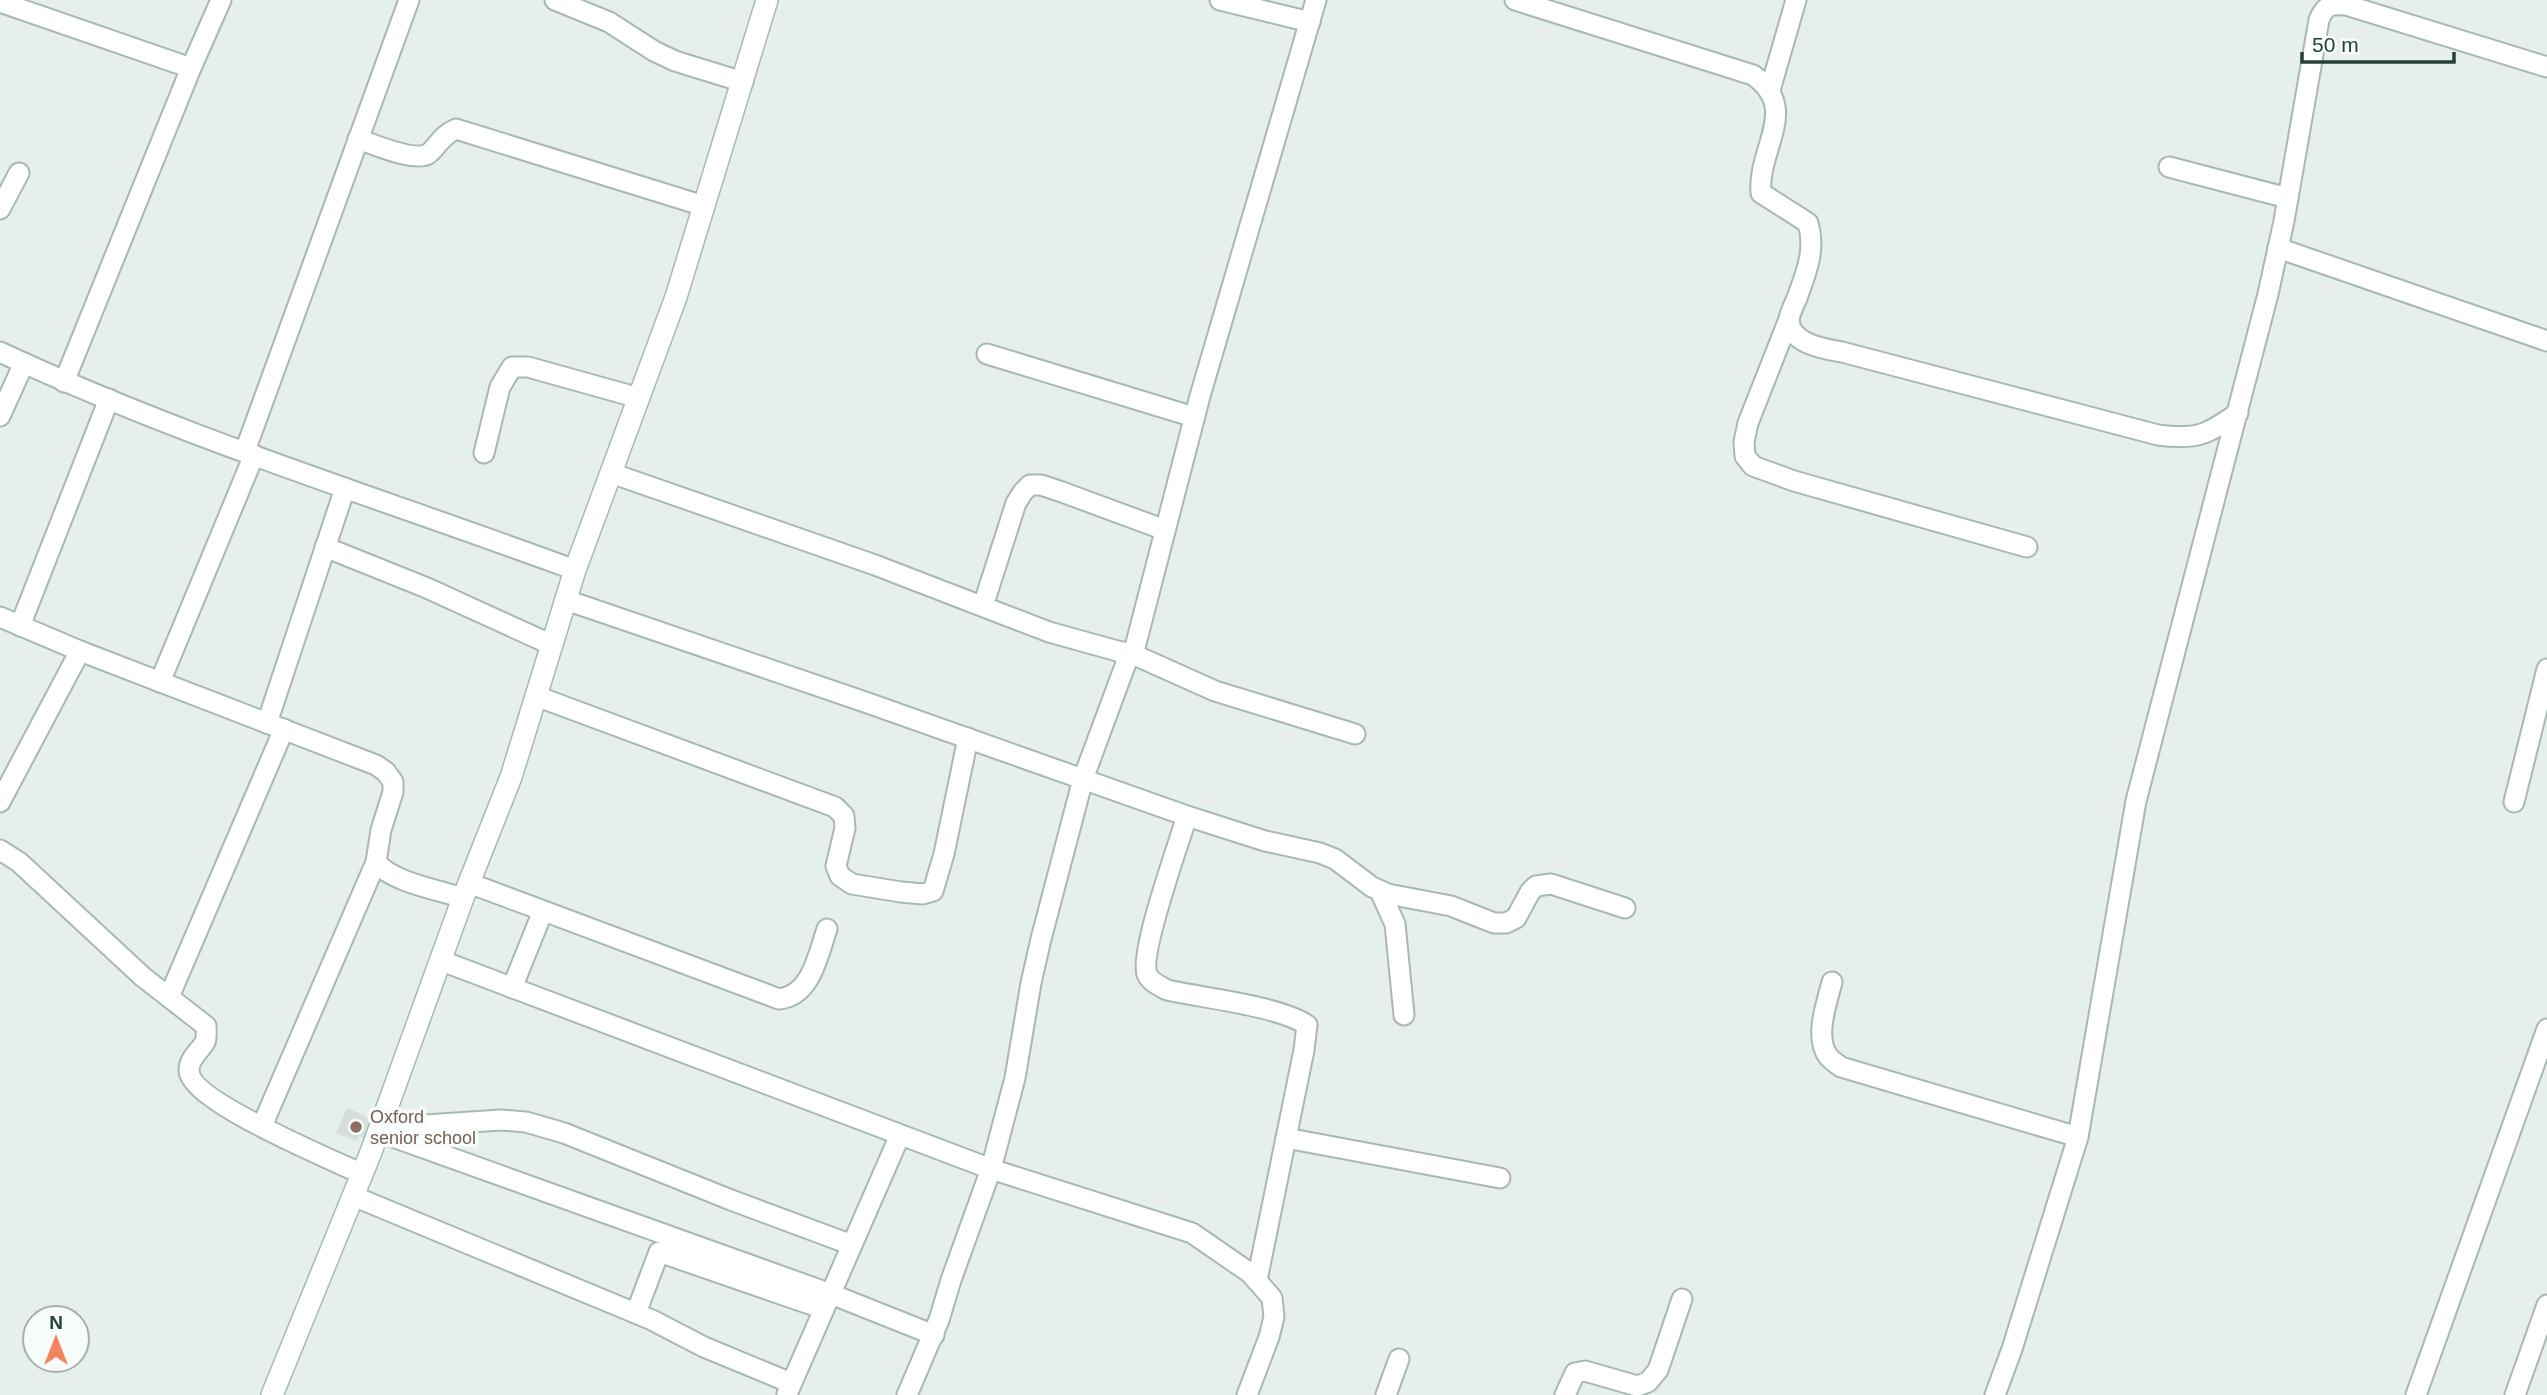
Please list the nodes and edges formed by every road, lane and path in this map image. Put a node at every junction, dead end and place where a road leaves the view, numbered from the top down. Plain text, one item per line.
1 (221, 0) edge
2 (410, 0) edge
3 (555, 0) edge
4 (767, 0) edge
5 (1220, 0) edge
6 (1316, 0) edge
7 (1515, 0) edge
8 (1796, 0) edge
9 (0, 2) edge
10 (1310, 22) junction
11 (2547, 67) edge
12 (191, 68) junction
13 (743, 82) junction
14 (1770, 90) junction
15 (358, 139) junction
16 (2169, 167) dead end
17 (19, 173) dead end
18 (2288, 198) junction
19 (704, 206) junction
20 (0, 209) edge
21 (2278, 248) junction
22 (1789, 319) junction
23 (2547, 341) edge
24 (0, 352) edge
25 (987, 354) dead end
26 (24, 363) junction
27 (64, 382) junction
28 (639, 398) junction
29 (109, 399) junction
30 (2238, 413) junction
31 (0, 416) edge
32 (1194, 417) junction
33 (250, 453) junction
34 (484, 453) dead end
35 (611, 473) junction
36 (345, 488) junction
37 (1165, 530) junction
38 (325, 547) junction
39 (2026, 547) dead end
40 (576, 570) junction
41 (566, 600) junction
42 (983, 606) junction
43 (7, 624) edge
44 (552, 645) junction
45 (80, 651) junction
46 (1128, 654) junction
47 (2547, 669) edge
48 (160, 682) junction
49 (536, 696) junction
50 (276, 726) junction
51 (1355, 734) dead end
52 (968, 738) junction
53 (1083, 779) junction
54 (0, 802) edge
55 (2514, 802) dead end
56 (1187, 817) junction
57 (0, 850) edge
58 (376, 862) junction
59 (466, 890) junction
60 (1380, 891) junction
61 (1625, 908) dead end
62 (543, 911) junction
63 (827, 929) dead end
64 (442, 961) junction
65 (1832, 982) dead end
66 (512, 988) junction
67 (169, 997) junction
68 (1404, 1015) dead end
69 (2547, 1029) edge
70 (262, 1126) junction
71 (380, 1130) junction
72 (900, 1135) junction
73 (2078, 1137) junction
74 (1286, 1138) junction
75 (991, 1169) junction
76 (362, 1174) junction
77 (1500, 1178) dead end
78 (354, 1196) junction
79 (852, 1245) junction
80 (1257, 1280) junction
81 (1682, 1299) dead end
82 (828, 1301) junction
83 (2547, 1306) edge
84 (636, 1313) junction
85 (934, 1335) junction
86 (1399, 1359) dead end
87 (789, 1389) edge
88 (272, 1395) edge
89 (907, 1395) edge
90 (1247, 1395) edge
91 (1386, 1395) edge
92 (1565, 1395) edge
93 (1995, 1395) edge
94 (2416, 1395) edge
95 (2515, 1395) edge

1 - 12 street
2 - 15 street
3 - 13 street
4 - 13 street
5 - 10 street
6 - 10 street
7 - 14 street
8 - 14 street
9 - 12 street
10 - 32 street
11 - 18 street
12 - 27 street
13 - 19 street
14 - 22 street
15 - 19 street
15 - 33 street
16 - 18 street
17 - 20 street
18 - 21 street
19 - 28 street
21 - 23 street
21 - 30 street
22 - 30 street
22 - 39 street
24 - 26 street
25 - 32 street
26 - 27 street
26 - 31 street
27 - 29 street
28 - 34 street
28 - 35 street
29 - 33 street
29 - 43 street
30 - 73 street
32 - 37 street
33 - 36 street
33 - 48 street
35 - 40 street
35 - 42 street
36 - 38 street
36 - 40 street
37 - 42 street
37 - 46 street
38 - 44 street
38 - 50 street
40 - 41 street
41 - 44 street
41 - 52 street
42 - 46 street
43 - 45 street
44 - 49 street
45 - 48 street
45 - 54 street
46 - 51 street
46 - 53 street
47 - 55 street
48 - 50 street
49 - 52 street
49 - 59 street
50 - 58 street
50 - 67 street
52 - 53 street
53 - 56 street
53 - 75 street
56 - 60 street
56 - 74 street
57 - 67 street
58 - 59 street
58 - 70 street
59 - 62 street
59 - 64 street
60 - 61 street
60 - 68 street
62 - 63 street
62 - 66 street
64 - 66 street
64 - 71 street
65 - 73 street
66 - 72 street
67 - 70 street
69 - 94 street
70 - 76 street
71 - 76 street
71 - 79 street
71 - 82 street
72 - 75 street
72 - 79 street
73 - 93 street
74 - 77 street
74 - 80 street
75 - 80 street
75 - 85 street
76 - 78 street
78 - 84 street
78 - 88 street
79 - 82 street
80 - 90 street
81 - 92 street
82 - 84 street
82 - 85 street
82 - 87 street
83 - 95 street
84 - 87 street
85 - 89 street
86 - 91 street

